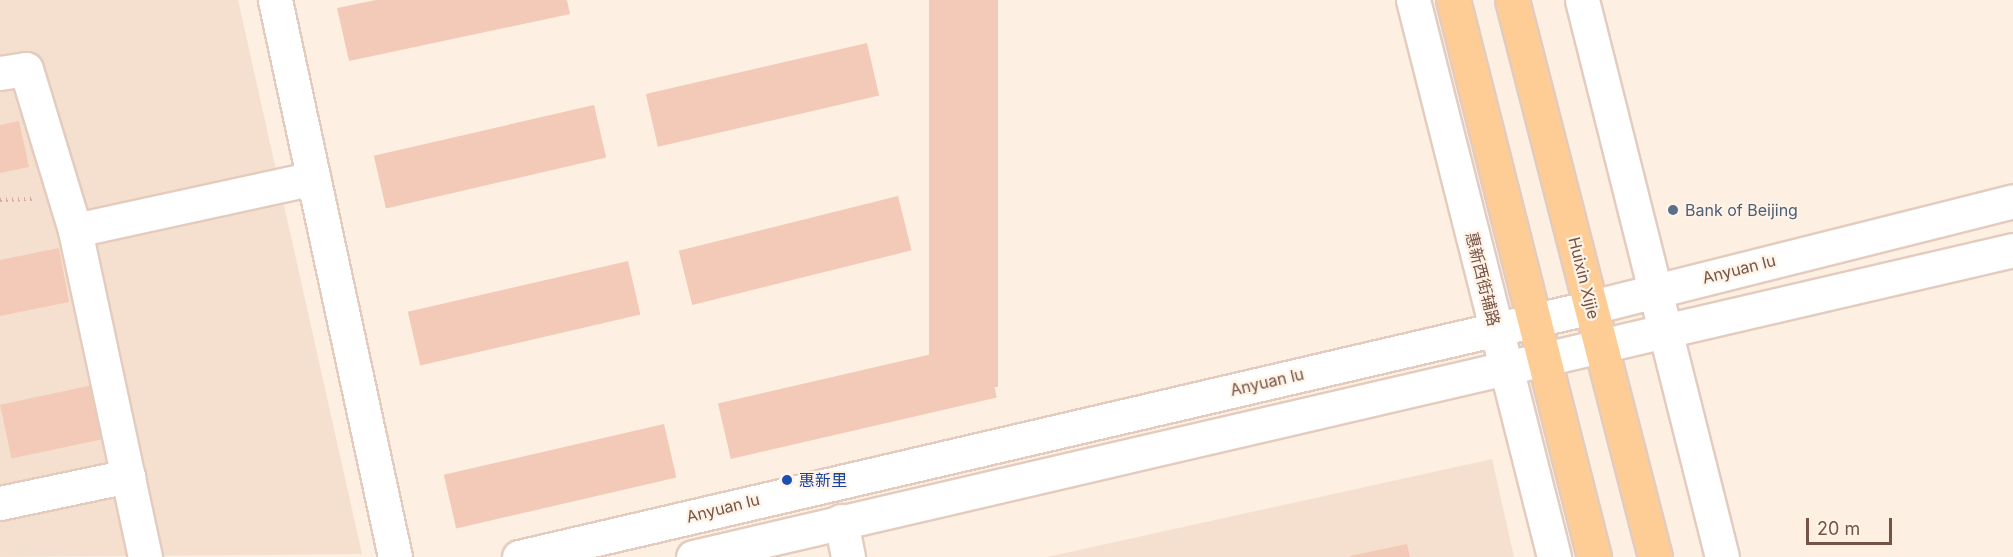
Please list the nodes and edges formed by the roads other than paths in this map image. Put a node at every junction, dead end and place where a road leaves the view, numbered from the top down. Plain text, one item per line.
1 (275, 0) edge
2 (1413, 0) edge
3 (1453, 0) edge
4 (1512, 0) edge
5 (1582, 0) edge
6 (0, 73) edge
7 (313, 178) junction
8 (2013, 201) edge
9 (75, 230) junction
10 (2013, 249) edge
11 (1655, 290) junction
12 (1592, 307) junction
13 (1534, 319) junction
14 (1496, 329) junction
15 (1666, 333) junction
16 (1602, 350) junction
17 (1545, 361) junction
18 (1506, 370) junction
19 (128, 476) junction
20 (0, 503) edge
21 (841, 521) junction
22 (145, 557) edge
23 (395, 557) edge
24 (519, 557) edge
25 (693, 557) edge
26 (848, 557) edge
27 (1554, 557) edge
28 (1594, 557) edge
29 (1655, 557) edge
30 (1722, 557) edge

1 - 7 main road
2 - 14 main road, 惠新西街辅路
3 - 13 main road
4 - 12 main road, Huixin Xijie
5 - 11 main road
6 - 9 main road
7 - 9 main road
7 - 23 main road
8 - 11 main road, Anyuan lu
9 - 19 main road
10 - 15 main road
11 - 12 main road, Anyuan lu
11 - 15 main road
12 - 13 main road, Anyuan lu
12 - 16 main road, Huixin Xijie
13 - 14 main road, Anyuan lu
13 - 17 main road
14 - 18 main road, 惠新西街辅路
14 - 24 main road, Anyuan lu
15 - 16 main road
15 - 30 main road
16 - 17 main road
16 - 29 main road, Huixin Xijie
17 - 18 main road
17 - 28 main road
18 - 21 main road
18 - 27 main road, 惠新西街辅路
19 - 20 main road
19 - 22 main road
21 - 25 main road
21 - 26 main road

